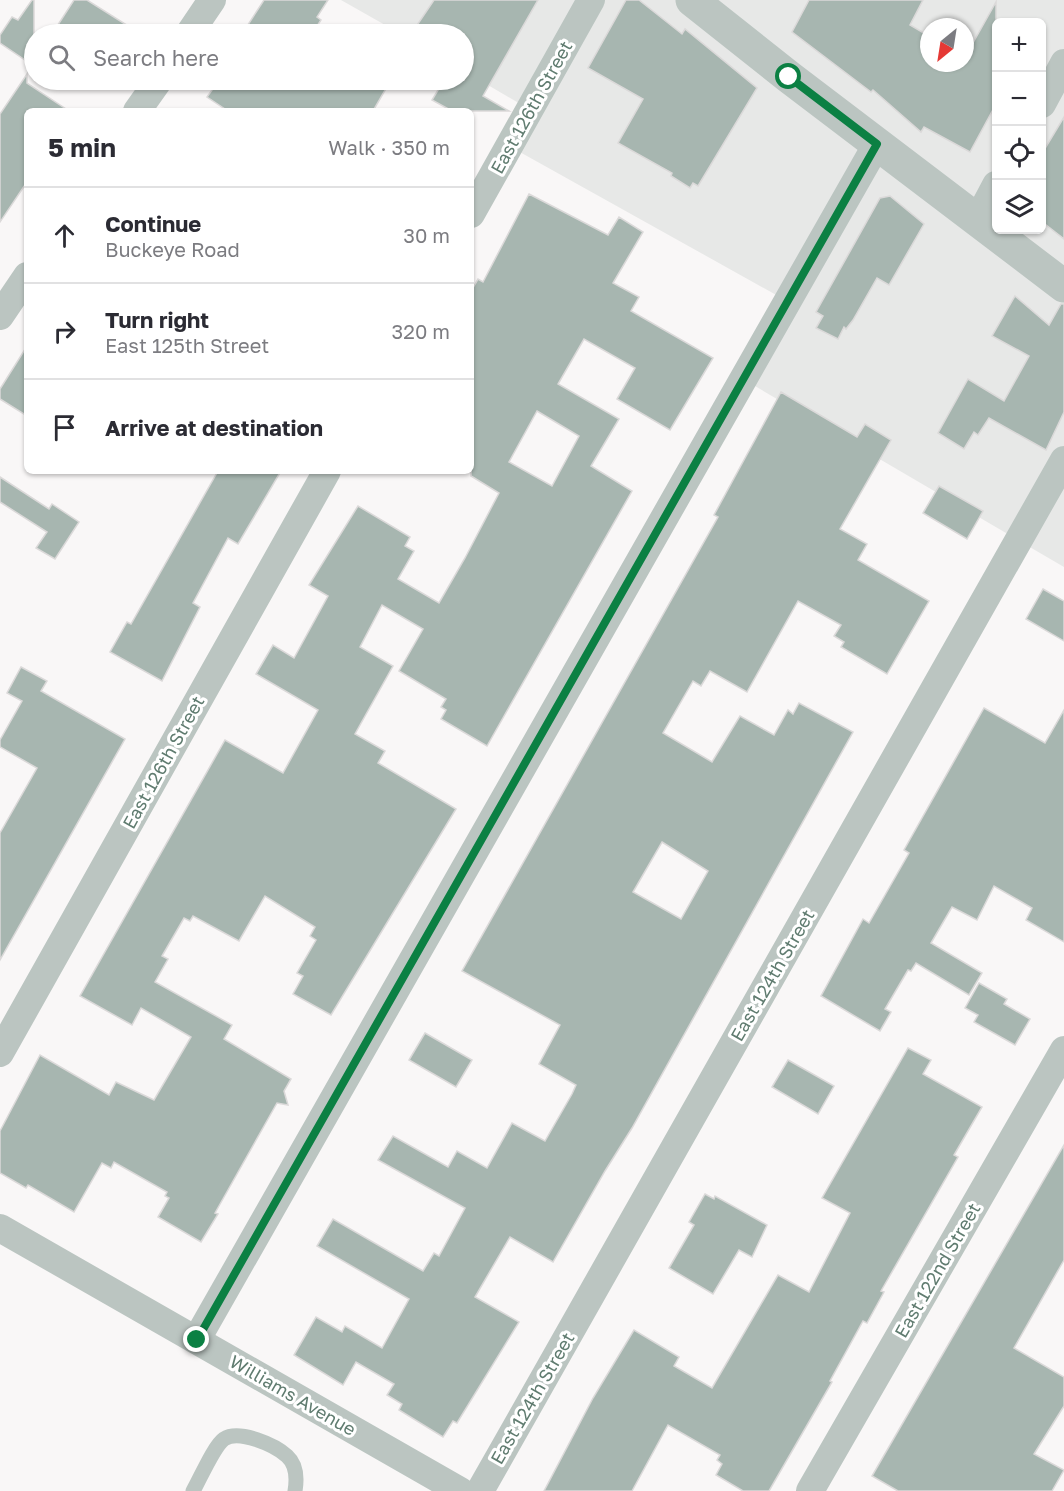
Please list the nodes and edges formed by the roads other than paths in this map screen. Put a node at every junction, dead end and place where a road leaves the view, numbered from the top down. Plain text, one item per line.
1 (212, 0) edge
2 (591, 0) edge
3 (692, 0) edge
4 (196, 24) edge
5 (1064, 63) edge
6 (152, 90) edge
7 (1046, 95) edge
8 (139, 108) edge
9 (877, 144) junction
10 (992, 193) edge
11 (474, 209) edge
12 (978, 219) junction
13 (24, 280) edge
14 (1064, 286) edge
15 (0, 316) edge
16 (1064, 460) edge
17 (325, 474) edge
18 (1064, 1050) edge
19 (0, 1053) edge
20 (0, 1228) edge
21 (197, 1340) junction
22 (193, 1491) edge
23 (295, 1491) edge
24 (460, 1491) edge
25 (480, 1491) edge
26 (810, 1491) edge

1 - 4 street
2 - 11 street, East 126th Street
3 - 9 street
5 - 7 street
6 - 8 street
9 - 12 street
9 - 21 street
10 - 12 street
12 - 14 street
13 - 15 street
16 - 25 street, East 124th Street
17 - 19 street, East 126th Street
18 - 26 street, East 122nd Street
20 - 21 street, Williams Avenue
21 - 24 street, Williams Avenue
22 - 23 lane

